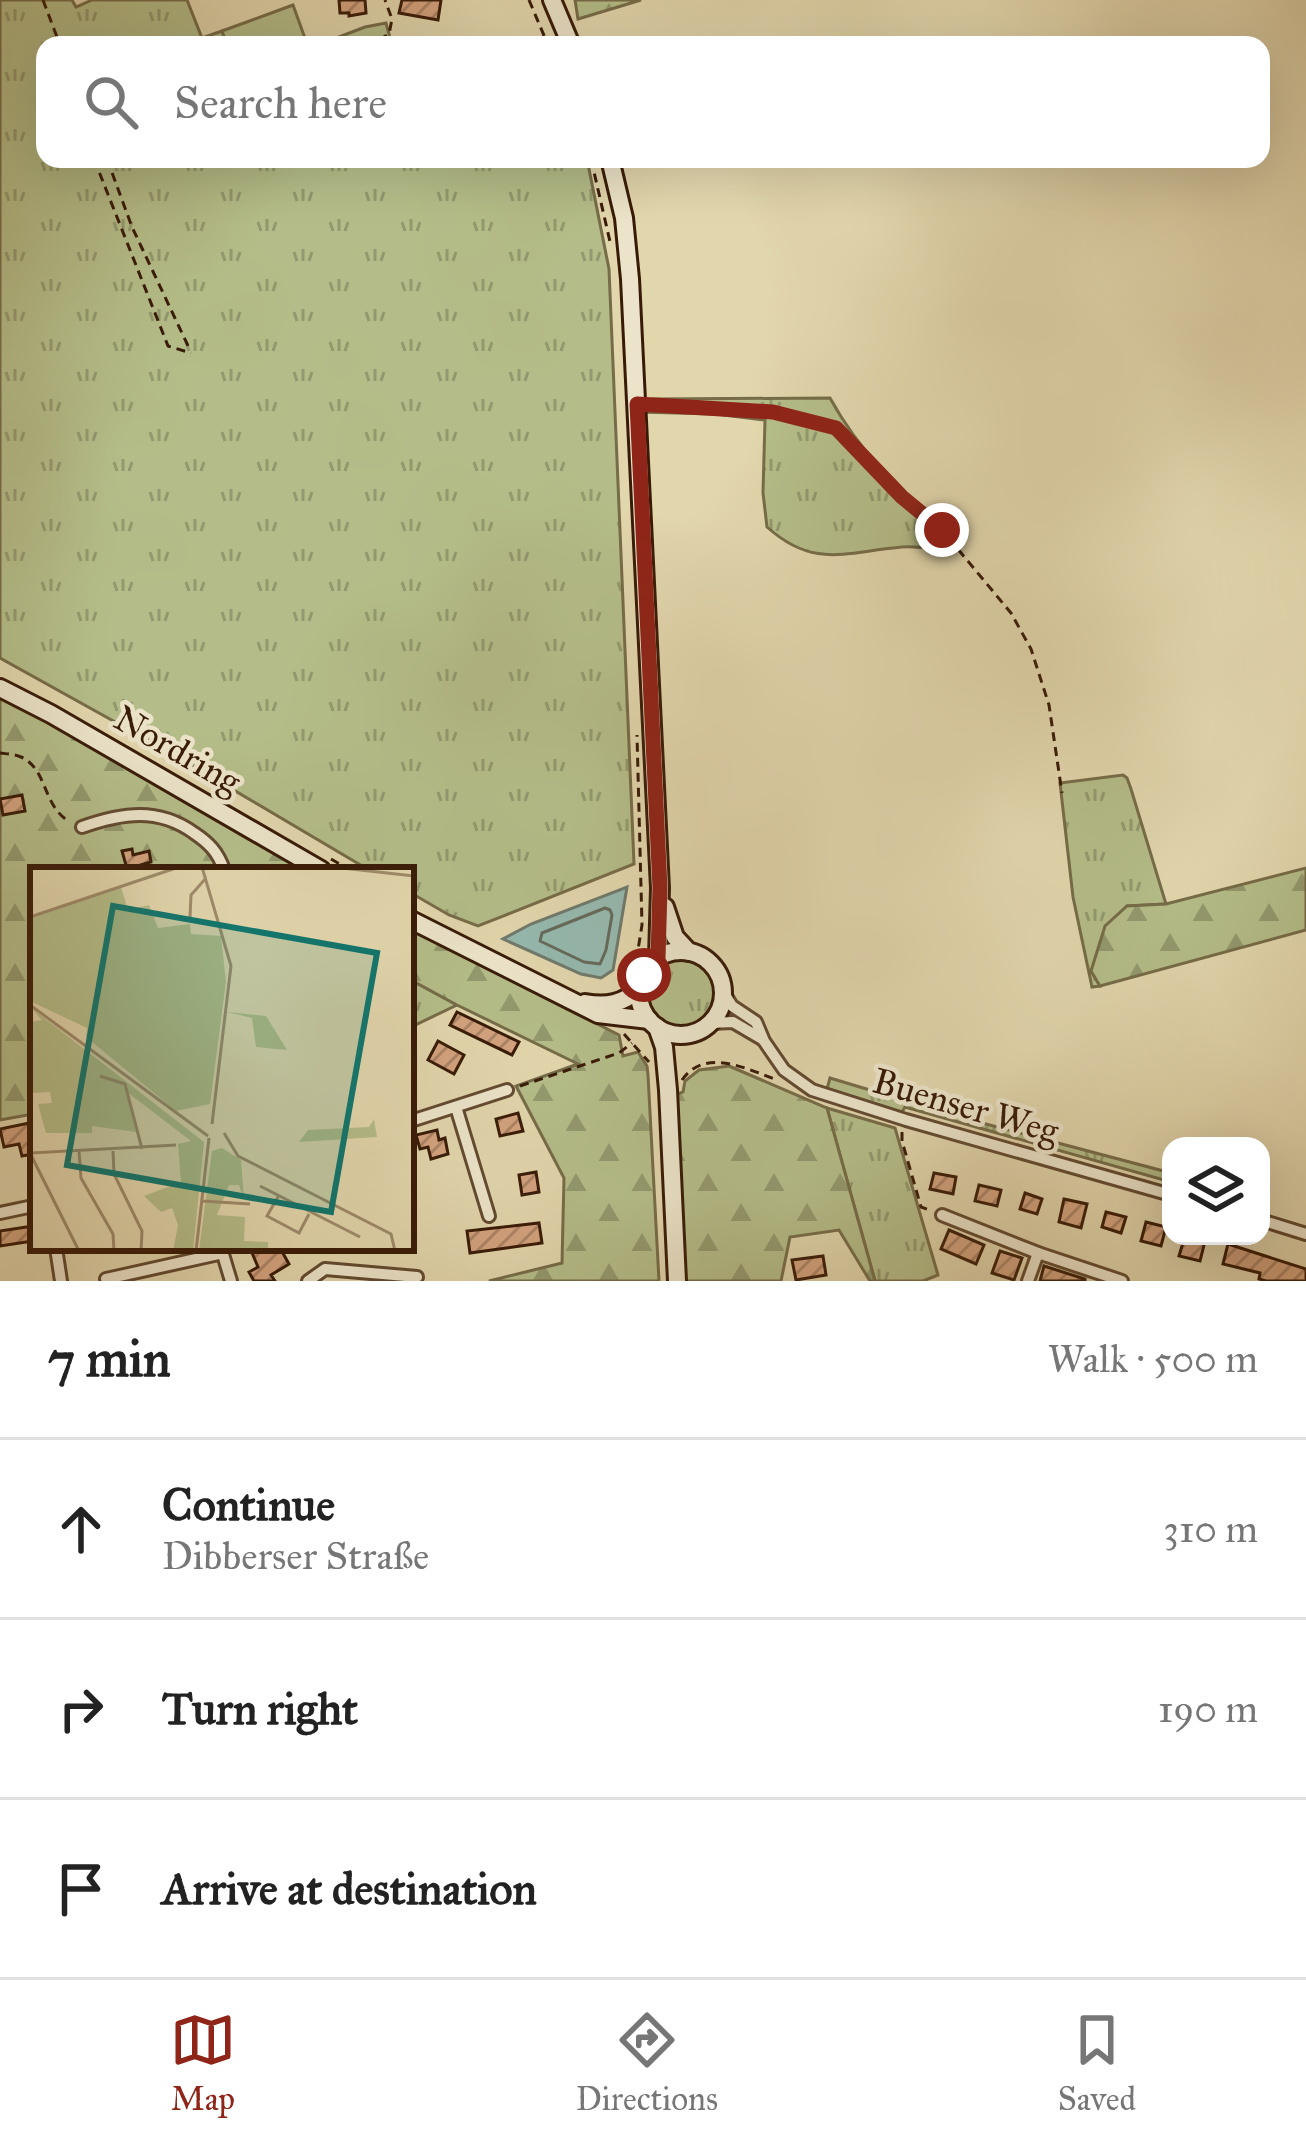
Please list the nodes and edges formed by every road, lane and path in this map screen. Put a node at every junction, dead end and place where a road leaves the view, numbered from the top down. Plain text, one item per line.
1 (43, 0) edge
2 (385, 0) edge
3 (530, 0) edge
4 (552, 0) edge
5 (57, 36) edge
6 (386, 36) edge
7 (544, 36) edge
8 (567, 36) edge
9 (98, 168) edge
10 (110, 168) edge
11 (593, 168) edge
12 (612, 168) edge
13 (615, 263) dead end
14 (637, 404) junction
15 (0, 688) edge
16 (636, 718) dead end
17 (0, 753) edge
18 (1062, 793) dead end
19 (82, 827) joint
20 (223, 867) edge
21 (316, 867) edge
22 (660, 888) junction
23 (414, 921) edge
24 (689, 952) junction
25 (658, 958) junction
26 (633, 985) junction
27 (723, 991) junction
28 (572, 1000) junction
29 (622, 1022) dead end
30 (710, 1023) junction
31 (653, 1024) junction
32 (688, 1034) junction
33 (764, 1041) junction
34 (632, 1043) junction
35 (651, 1067) dead end
36 (782, 1082) dead end
37 (675, 1089) junction
38 (507, 1090) joint
39 (456, 1107) junction
40 (414, 1120) edge
41 (906, 1120) junction
42 (1162, 1192) edge
43 (30, 1208) edge
44 (0, 1213) edge
45 (942, 1215) joint
46 (489, 1216) dead end
47 (1270, 1223) edge
48 (1306, 1234) edge
49 (56, 1251) edge
50 (222, 1251) edge
51 (1038, 1253) junction
52 (417, 1277) dead end
53 (106, 1279) edge
54 (61, 1281) edge
55 (231, 1281) edge
56 (308, 1281) edge
57 (676, 1281) edge
58 (1028, 1281) edge
59 (1122, 1281) edge

1 - 5 path
2 - 6 path
3 - 7 path
4 - 8 main road
9 - 10 path
11 - 13 path
12 - 14 main road
14 - 18 path
14 - 22 main road
15 - 21 main road, Nordring
16 - 26 path
17 - 19 path
19 - 20 street
22 - 24 main road
22 - 25 main road
23 - 28 main road
24 - 25 main road
24 - 27 main road
25 - 26 main road
26 - 28 main road
26 - 31 main road
27 - 30 main road
27 - 33 street, Buenser Weg
28 - 31 main road
29 - 34 path
30 - 32 main road
30 - 33 street, Buenser Weg
31 - 32 main road
31 - 37 main road
32 - 37 main road
33 - 41 street, Buenser Weg
34 - 35 path
34 - 38 path
36 - 37 path
37 - 57 main road
38 - 39 street
39 - 40 street
39 - 46 street
41 - 42 street, Buenser Weg
41 - 45 path
43 - 44 street
45 - 51 street
47 - 48 street
49 - 54 street
50 - 53 street
50 - 55 street
51 - 58 street
51 - 59 street
52 - 56 street

